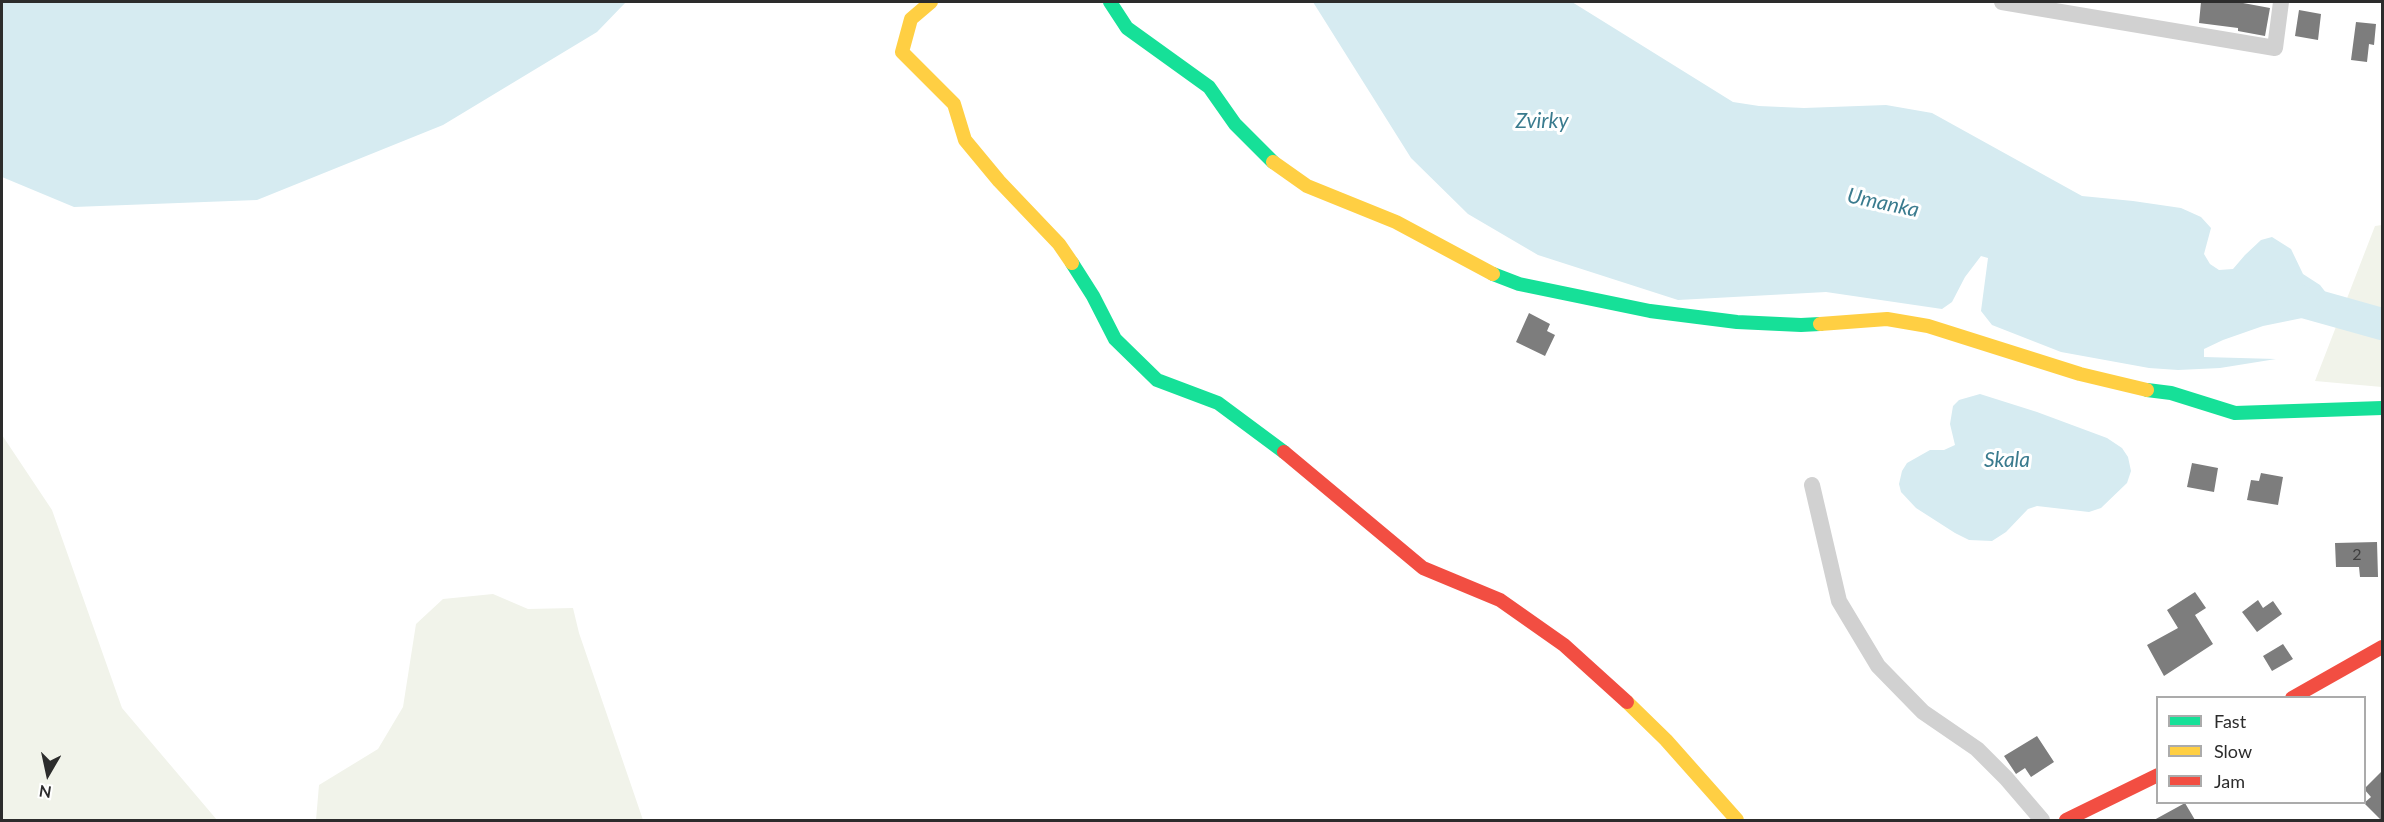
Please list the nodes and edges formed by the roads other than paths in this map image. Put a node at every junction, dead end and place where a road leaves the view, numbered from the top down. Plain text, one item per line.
1 (931, 2) edge
2 (1110, 2) edge
3 (2002, 2) edge
4 (2281, 2) edge
5 (2382, 408) edge
6 (1812, 486) dead end
7 (2382, 647) edge
8 (2296, 696) edge
9 (2156, 775) edge
10 (1737, 820) edge
11 (2042, 820) edge
12 (2066, 820) edge

1 - 10 street
2 - 5 street
3 - 4 street
6 - 11 street
7 - 8 street
9 - 12 street

